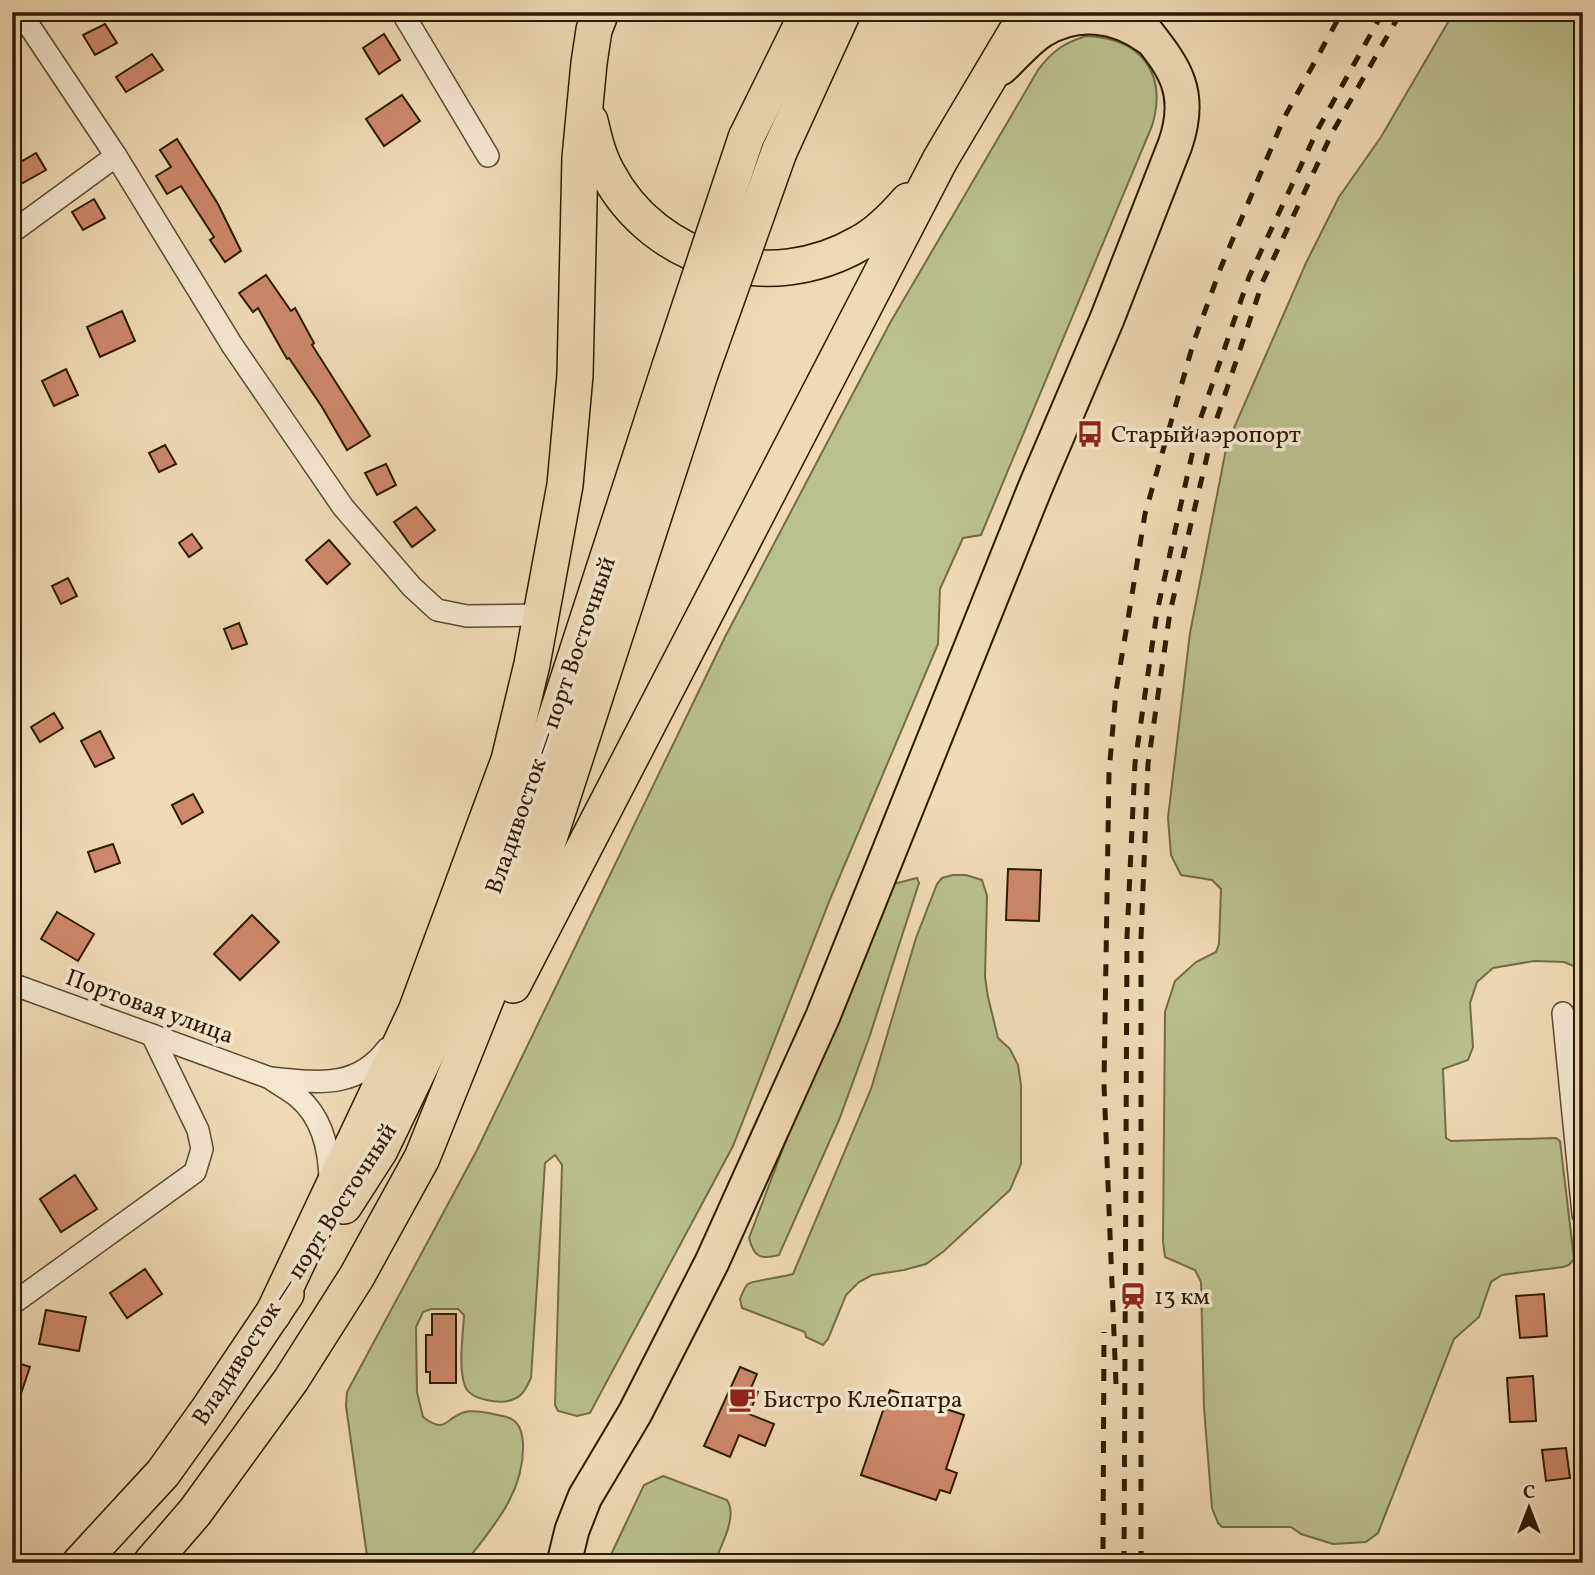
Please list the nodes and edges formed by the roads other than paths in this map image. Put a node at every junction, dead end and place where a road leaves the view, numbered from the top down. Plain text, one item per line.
1 (20, 12) edge
2 (402, 12) edge
3 (601, 12) edge
4 (808, 12) edge
5 (843, 12) edge
6 (1028, 12) edge
7 (1131, 12) edge
8 (1151, 40) junction
9 (589, 62) junction
10 (985, 85) junction
11 (116, 156) junction
12 (488, 156) dead end
13 (940, 160) junction
14 (12, 232) edge
15 (685, 370) junction
16 (541, 615) junction
17 (12, 984) edge
18 (416, 1011) junction
19 (1563, 1013) dead end
20 (152, 1035) junction
21 (270, 1079) junction
22 (422, 1158) junction
23 (330, 1194) junction
24 (1583, 1214) edge
25 (12, 1304) edge
26 (273, 1314) junction
27 (80, 1563) edge
28 (151, 1563) edge
29 (564, 1563) edge

1 - 11 street
2 - 12 street
3 - 9 highway
4 - 15 highway, Владивосток — порт Восточный, bridge
5 - 15 highway, Владивосток — порт Восточный, bridge
6 - 10 highway
7 - 8 main road
8 - 10 main road
8 - 29 main road
9 - 13 highway
9 - 16 highway
10 - 13 highway
11 - 14 street
11 - 16 street
13 - 22 highway
15 - 22 highway, Владивосток — порт Восточный
15 - 26 highway, Владивосток — порт Восточный
16 - 18 highway
17 - 20 street, Портовая улица
18 - 21 street
18 - 23 highway
19 - 24 street
20 - 21 street, Портовая улица
20 - 25 street
21 - 23 street
22 - 28 highway, Владивосток — порт Восточный
23 - 26 highway
26 - 27 highway, Владивосток — порт Восточный

